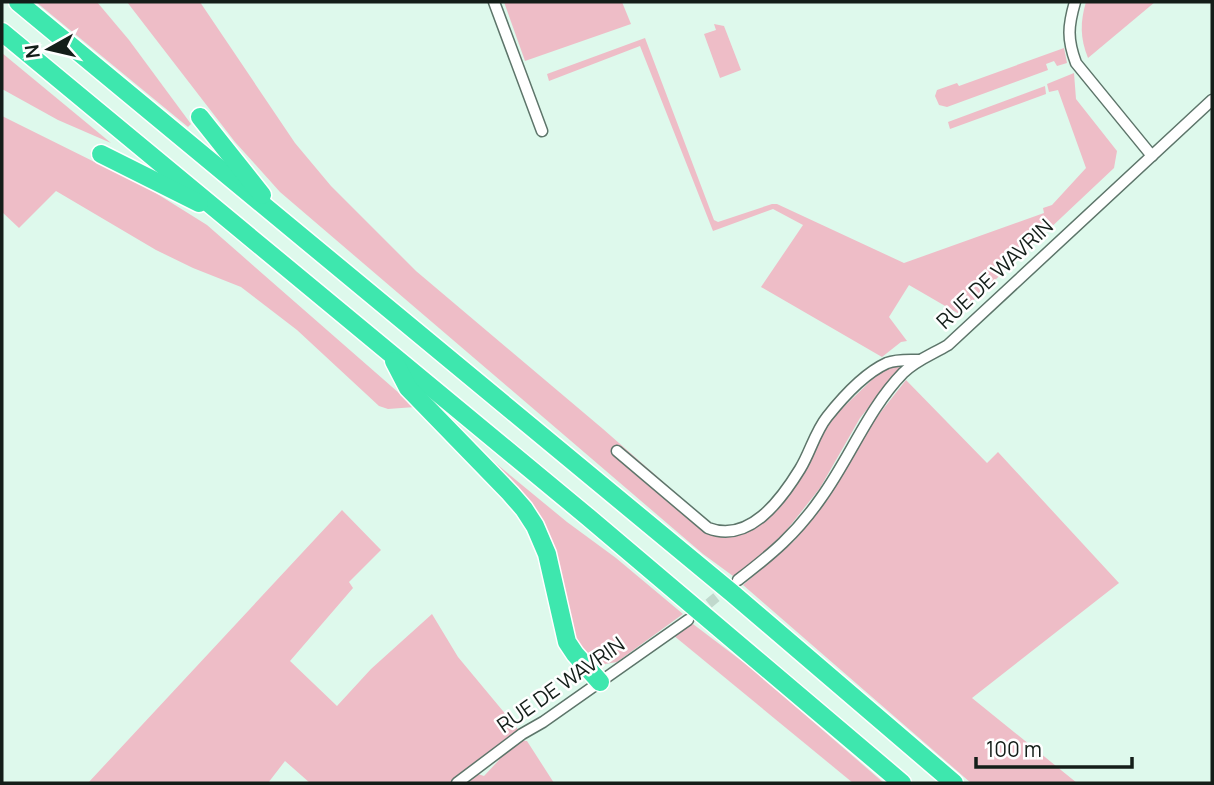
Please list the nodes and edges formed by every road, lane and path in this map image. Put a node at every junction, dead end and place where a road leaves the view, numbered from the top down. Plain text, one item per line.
1 (18, 2) edge
2 (494, 2) edge
3 (1075, 2) edge
4 (2, 32) edge
5 (1212, 100) edge
6 (200, 117) dead end
7 (542, 131) dead end
8 (101, 154) dead end
9 (1152, 156) junction
10 (221, 213) junction
11 (279, 218) junction
12 (389, 352) junction
13 (919, 360) junction
14 (617, 452) dead end
15 (738, 580) tunnel mouth
16 (688, 620) tunnel mouth
17 (600, 682) junction
18 (457, 783) edge
19 (902, 783) edge
20 (954, 783) edge

1 - 11 highway
2 - 7 street
3 - 9 street
4 - 10 highway
5 - 9 street, RUE DE WAVRIN
6 - 11 highway
8 - 10 highway
9 - 13 street, RUE DE WAVRIN
10 - 12 highway
11 - 20 highway
12 - 17 highway
12 - 19 highway
13 - 14 street
13 - 15 street, RUE DE WAVRIN
16 - 17 street, RUE DE WAVRIN
17 - 18 street, RUE DE WAVRIN

